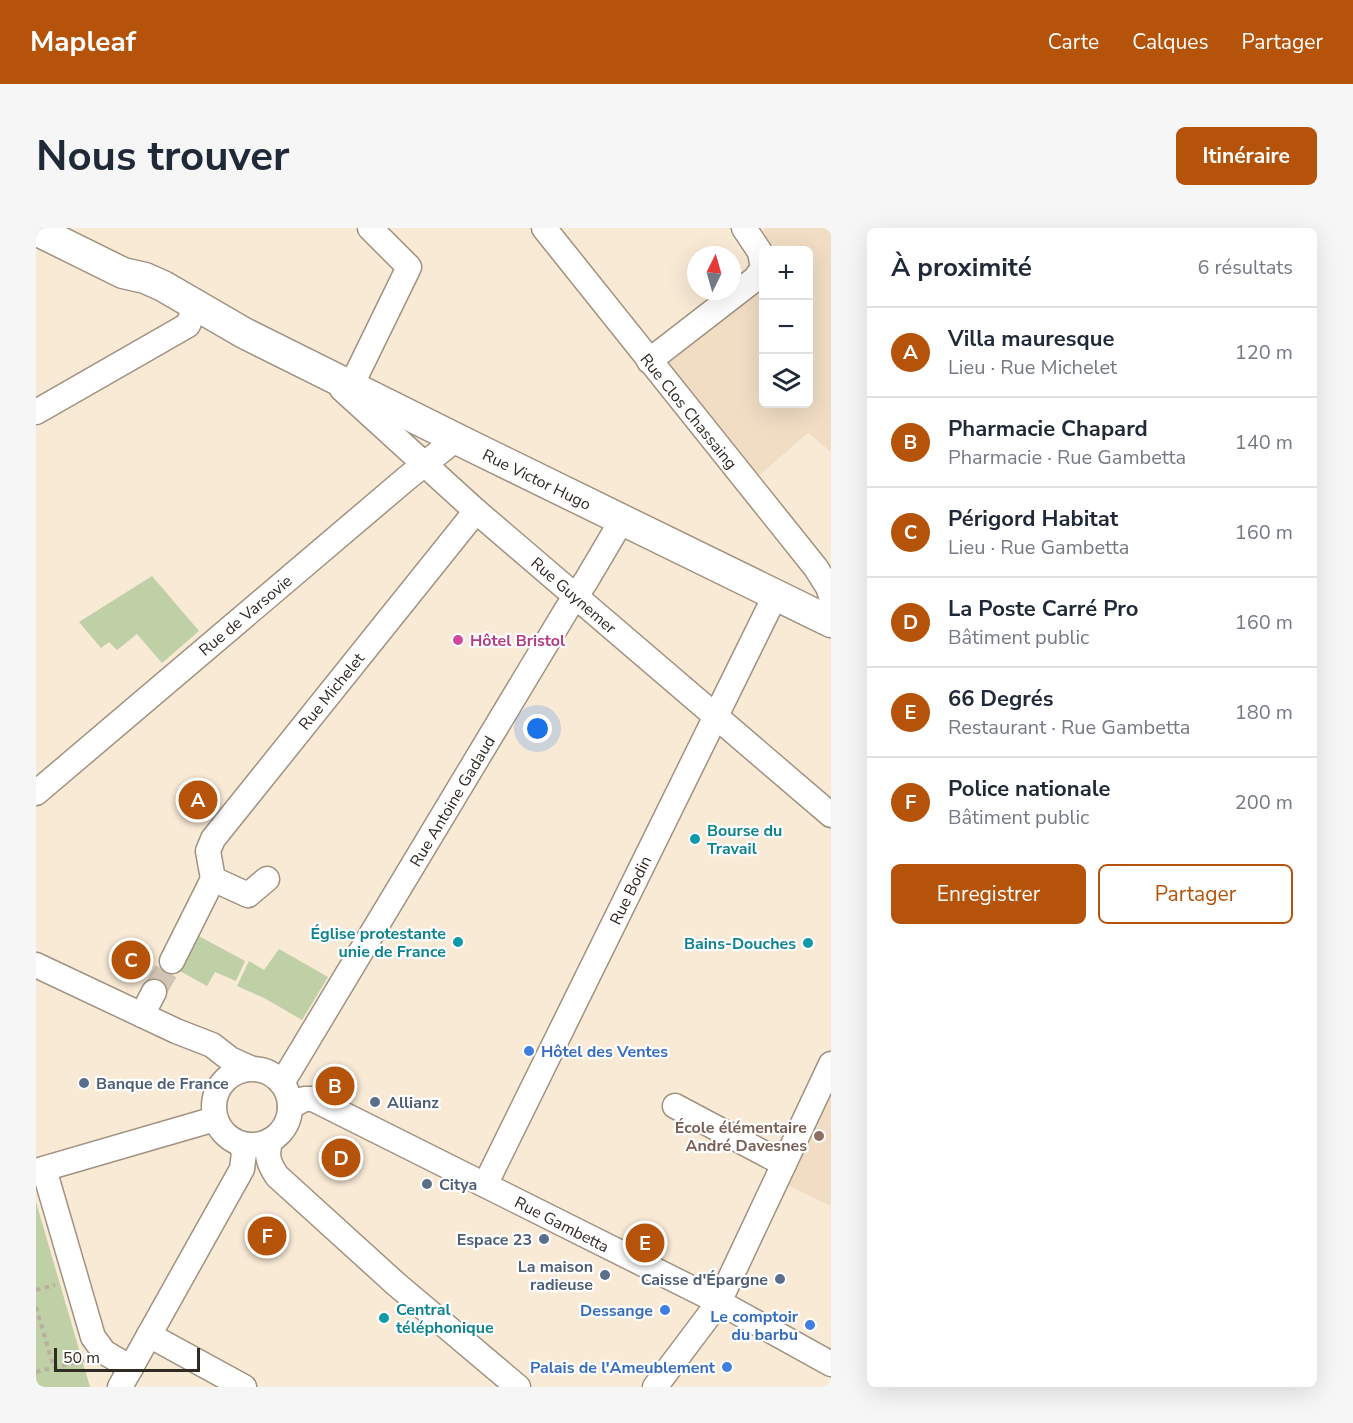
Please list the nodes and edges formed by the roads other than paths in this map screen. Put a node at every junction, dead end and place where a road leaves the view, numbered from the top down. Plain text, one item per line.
1 (370, 228) edge
2 (544, 228) edge
3 (744, 228) edge
4 (36, 230) edge
5 (190, 308) junction
6 (649, 361) junction
7 (322, 370) junction
8 (351, 386) junction
9 (36, 412) edge
10 (456, 439) junction
11 (424, 464) junction
12 (476, 511) junction
13 (622, 519) junction
14 (776, 594) junction
15 (576, 596) junction
16 (830, 613) edge
17 (715, 717) junction
18 (36, 793) edge
19 (831, 815) edge
20 (213, 879) junction
21 (267, 879) dead end
22 (171, 961) tunnel mouth
23 (36, 965) edge
24 (154, 992) tunnel mouth
25 (142, 1015) junction
26 (176, 1031) junction
27 (831, 1064) edge
28 (250, 1068) junction
29 (282, 1083) junction
30 (217, 1089) junction
31 (675, 1106) dead end
32 (290, 1107) junction
33 (215, 1119) junction
34 (271, 1140) junction
35 (241, 1144) junction
36 (784, 1164) junction
37 (40, 1170) edge
38 (485, 1185) junction
39 (719, 1302) junction
40 (149, 1335) junction
41 (831, 1364) edge
42 (126, 1378) edge
43 (244, 1387) edge
44 (518, 1387) edge
45 (655, 1387) edge

1 - 8 street
2 - 6 street, Rue Clos Chassaing
3 - 6 street
4 - 5 main road, Rue Victor Hugo
5 - 7 main road, Rue Victor Hugo
5 - 9 street
6 - 16 street, Rue Clos Chassaing
7 - 8 main road, Rue Victor Hugo
7 - 11 street, Rue Guynemer
8 - 10 main road, Rue Victor Hugo
10 - 11 street, Rue de Varsovie
10 - 13 main road, Rue Victor Hugo
11 - 12 street, Rue Guynemer
11 - 18 street, Rue de Varsovie
12 - 15 street, Rue Guynemer
12 - 20 street, Rue Michelet
13 - 14 main road, Rue Victor Hugo
13 - 15 street, Rue Antoine Gadaud
14 - 16 main road, Rue Victor Hugo
14 - 17 street, Rue Bodin
15 - 17 street, Rue Guynemer
15 - 29 street, Rue Antoine Gadaud
17 - 19 street, Rue Guynemer
17 - 38 street, Rue Bodin
20 - 21 street
20 - 22 street
23 - 25 street
24 - 25 street
25 - 26 street
26 - 28 street
26 - 30 street
27 - 36 street
28 - 29 street
28 - 30 street
29 - 32 street
30 - 33 street
31 - 36 street
32 - 34 street
32 - 38 street, Rue Gambetta
33 - 35 street
33 - 37 street
34 - 35 street
34 - 44 street
35 - 40 street
36 - 39 street
37 - 42 street
38 - 39 street, Rue Gambetta
39 - 41 street, Rue Gambetta
39 - 45 street
40 - 42 street
40 - 43 street

